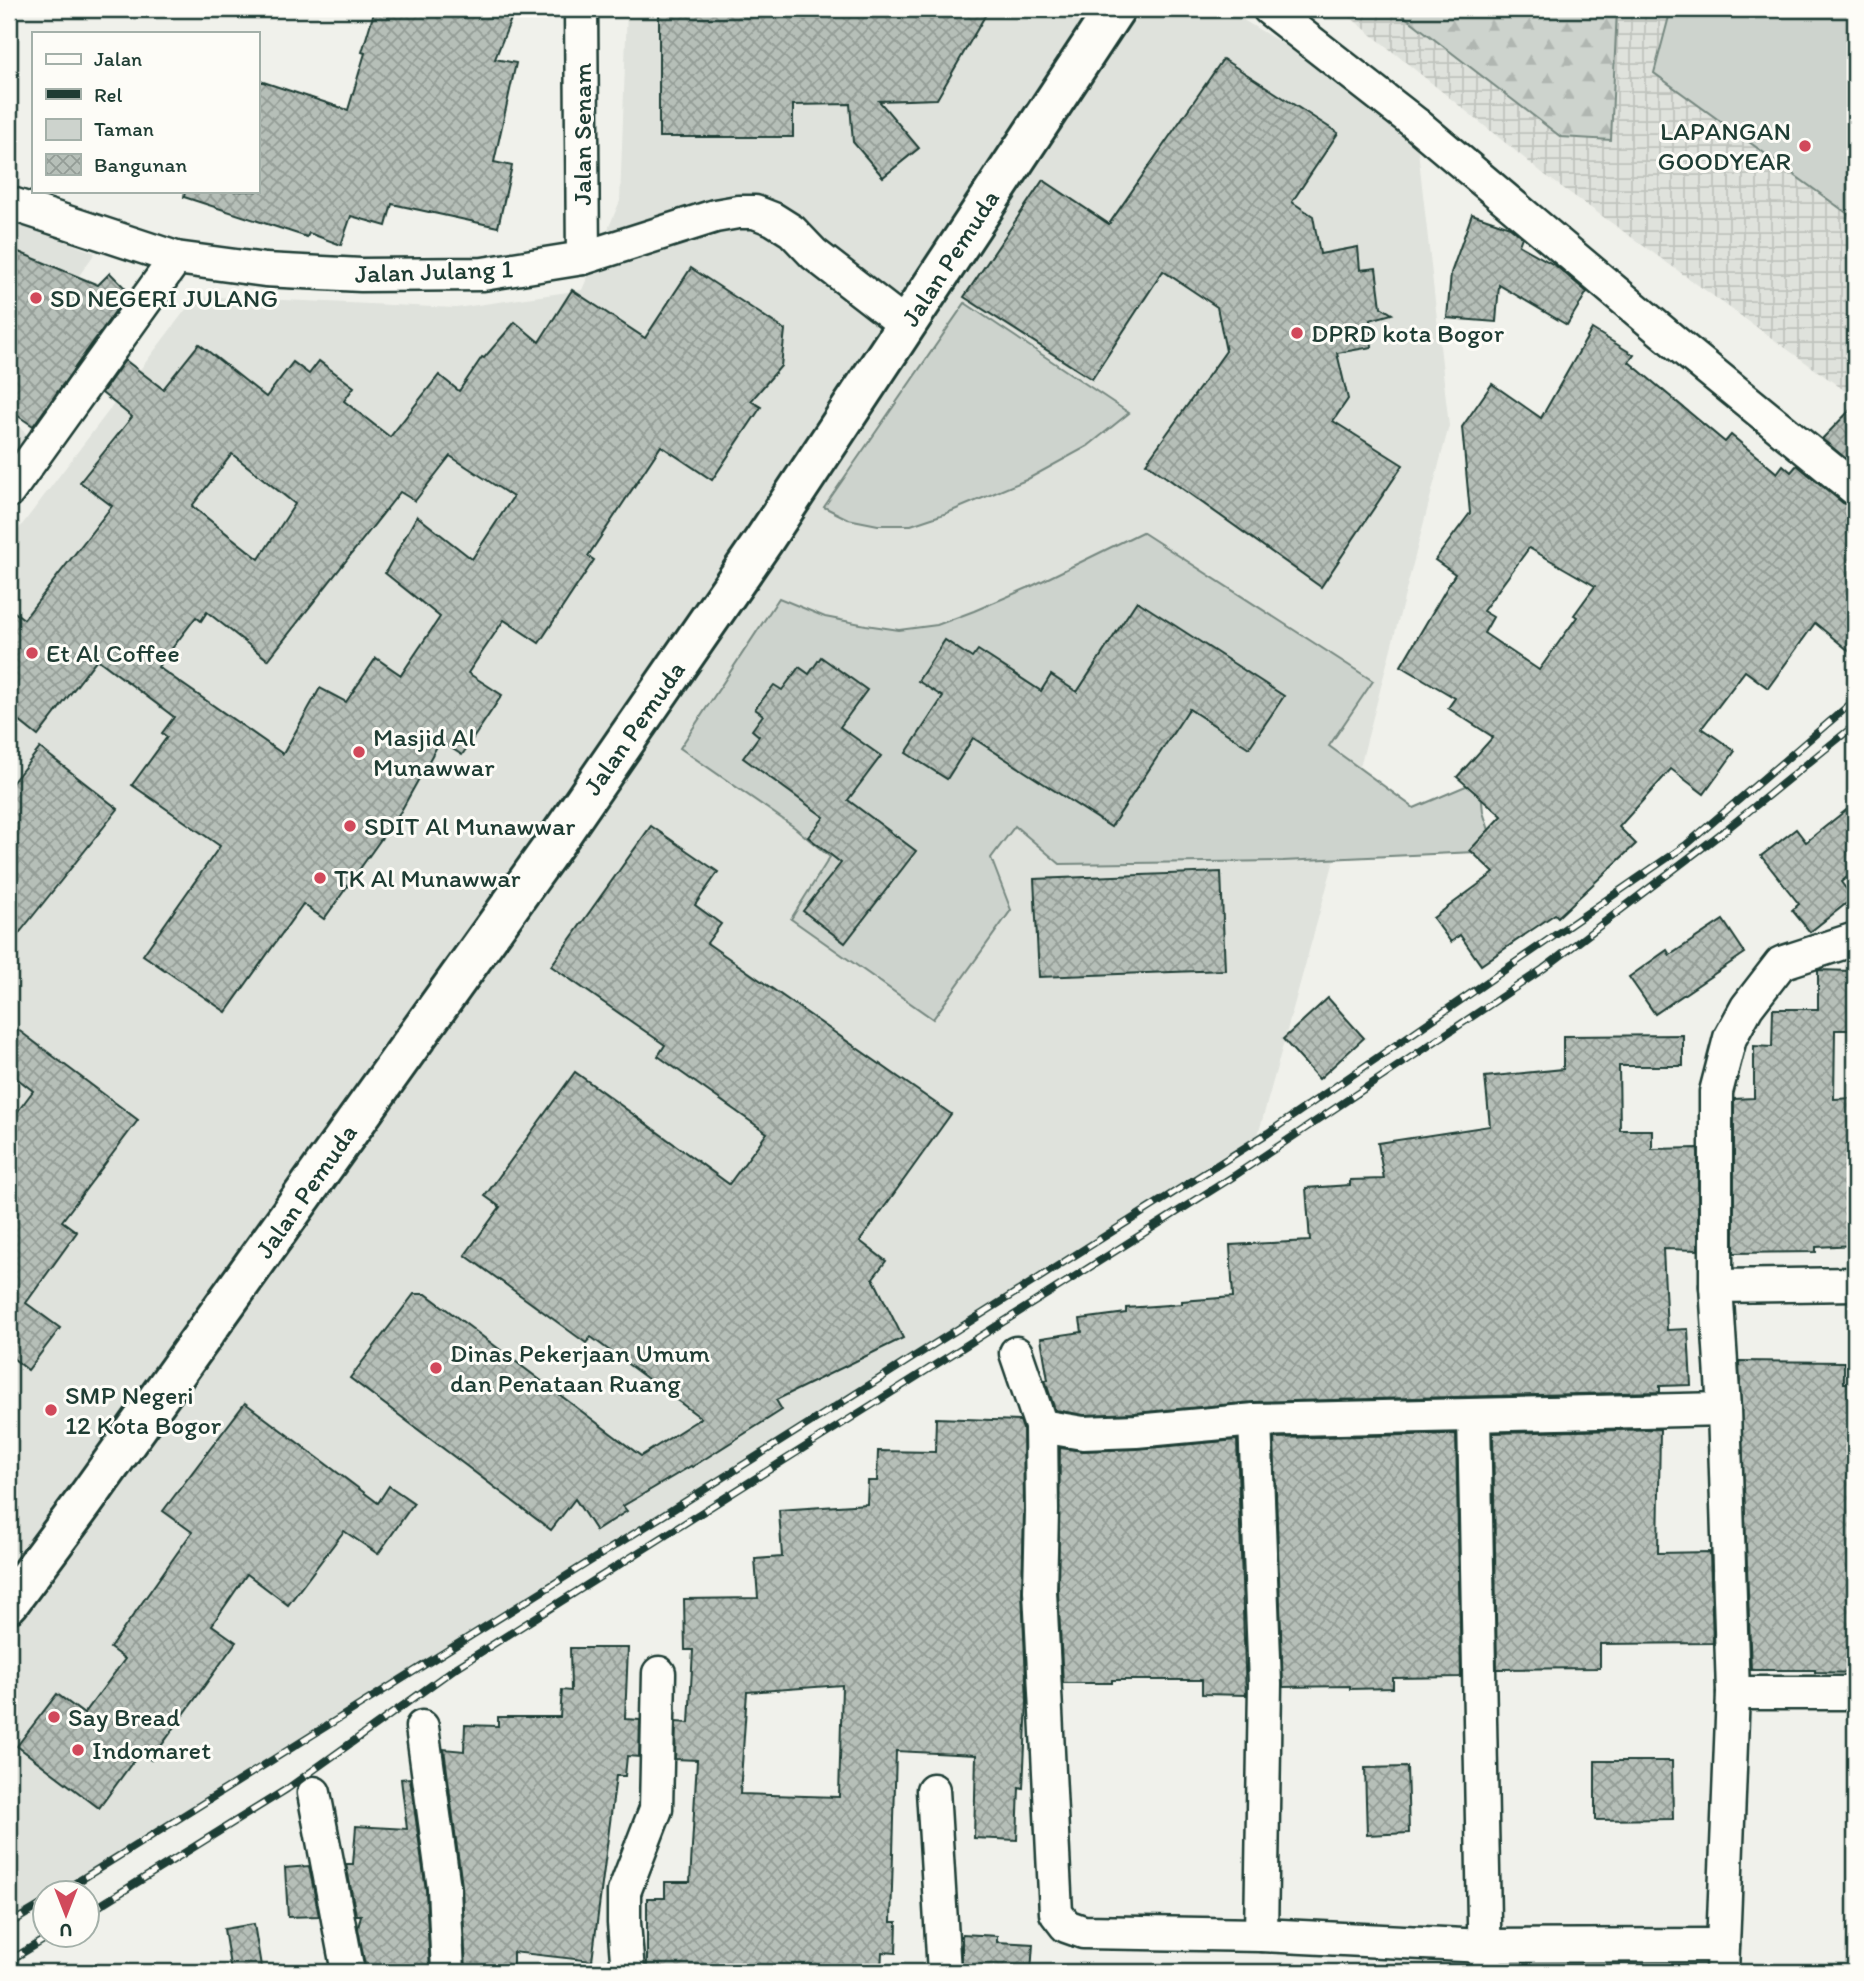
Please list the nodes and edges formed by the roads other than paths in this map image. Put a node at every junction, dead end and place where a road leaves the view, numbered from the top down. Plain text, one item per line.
1 (581, 9) edge
2 (1115, 9) edge
3 (1269, 9) edge
4 (9, 203) edge
5 (176, 258) junction
6 (583, 258) junction
7 (906, 326) junction
8 (1855, 489) edge
9 (9, 491) edge
10 (1855, 939) edge
11 (1855, 1284) edge
12 (1716, 1286) junction
13 (1016, 1353) dead end
14 (1724, 1409) junction
15 (1474, 1415) junction
16 (1255, 1420) junction
17 (1041, 1426) junction
18 (9, 1603) edge
19 (659, 1673) dead end
20 (1733, 1693) junction
21 (1855, 1693) edge
22 (422, 1727) dead end
23 (933, 1790) dead end
24 (314, 1793) dead end
25 (1261, 1935) junction
26 (1485, 1959) edge
27 (1723, 1959) edge
28 (348, 1972) edge
29 (448, 1972) edge
30 (628, 1972) edge
31 (944, 1972) edge

1 - 6 street, Jalan Senam
2 - 7 main road, Jalan Pemuda
3 - 8 street
4 - 5 street, Jalan Julang 1
5 - 6 street, Jalan Julang 1
5 - 9 street
6 - 7 street, Jalan Julang 1
7 - 18 main road, Jalan Pemuda
10 - 12 street
11 - 12 street
12 - 14 street
13 - 17 street
14 - 15 street
14 - 20 street
15 - 16 street
15 - 26 street
16 - 17 street
16 - 25 street
17 - 25 street
19 - 30 street
20 - 21 street
20 - 27 street
22 - 29 street
23 - 31 street
24 - 28 street
25 - 26 street
26 - 27 street

